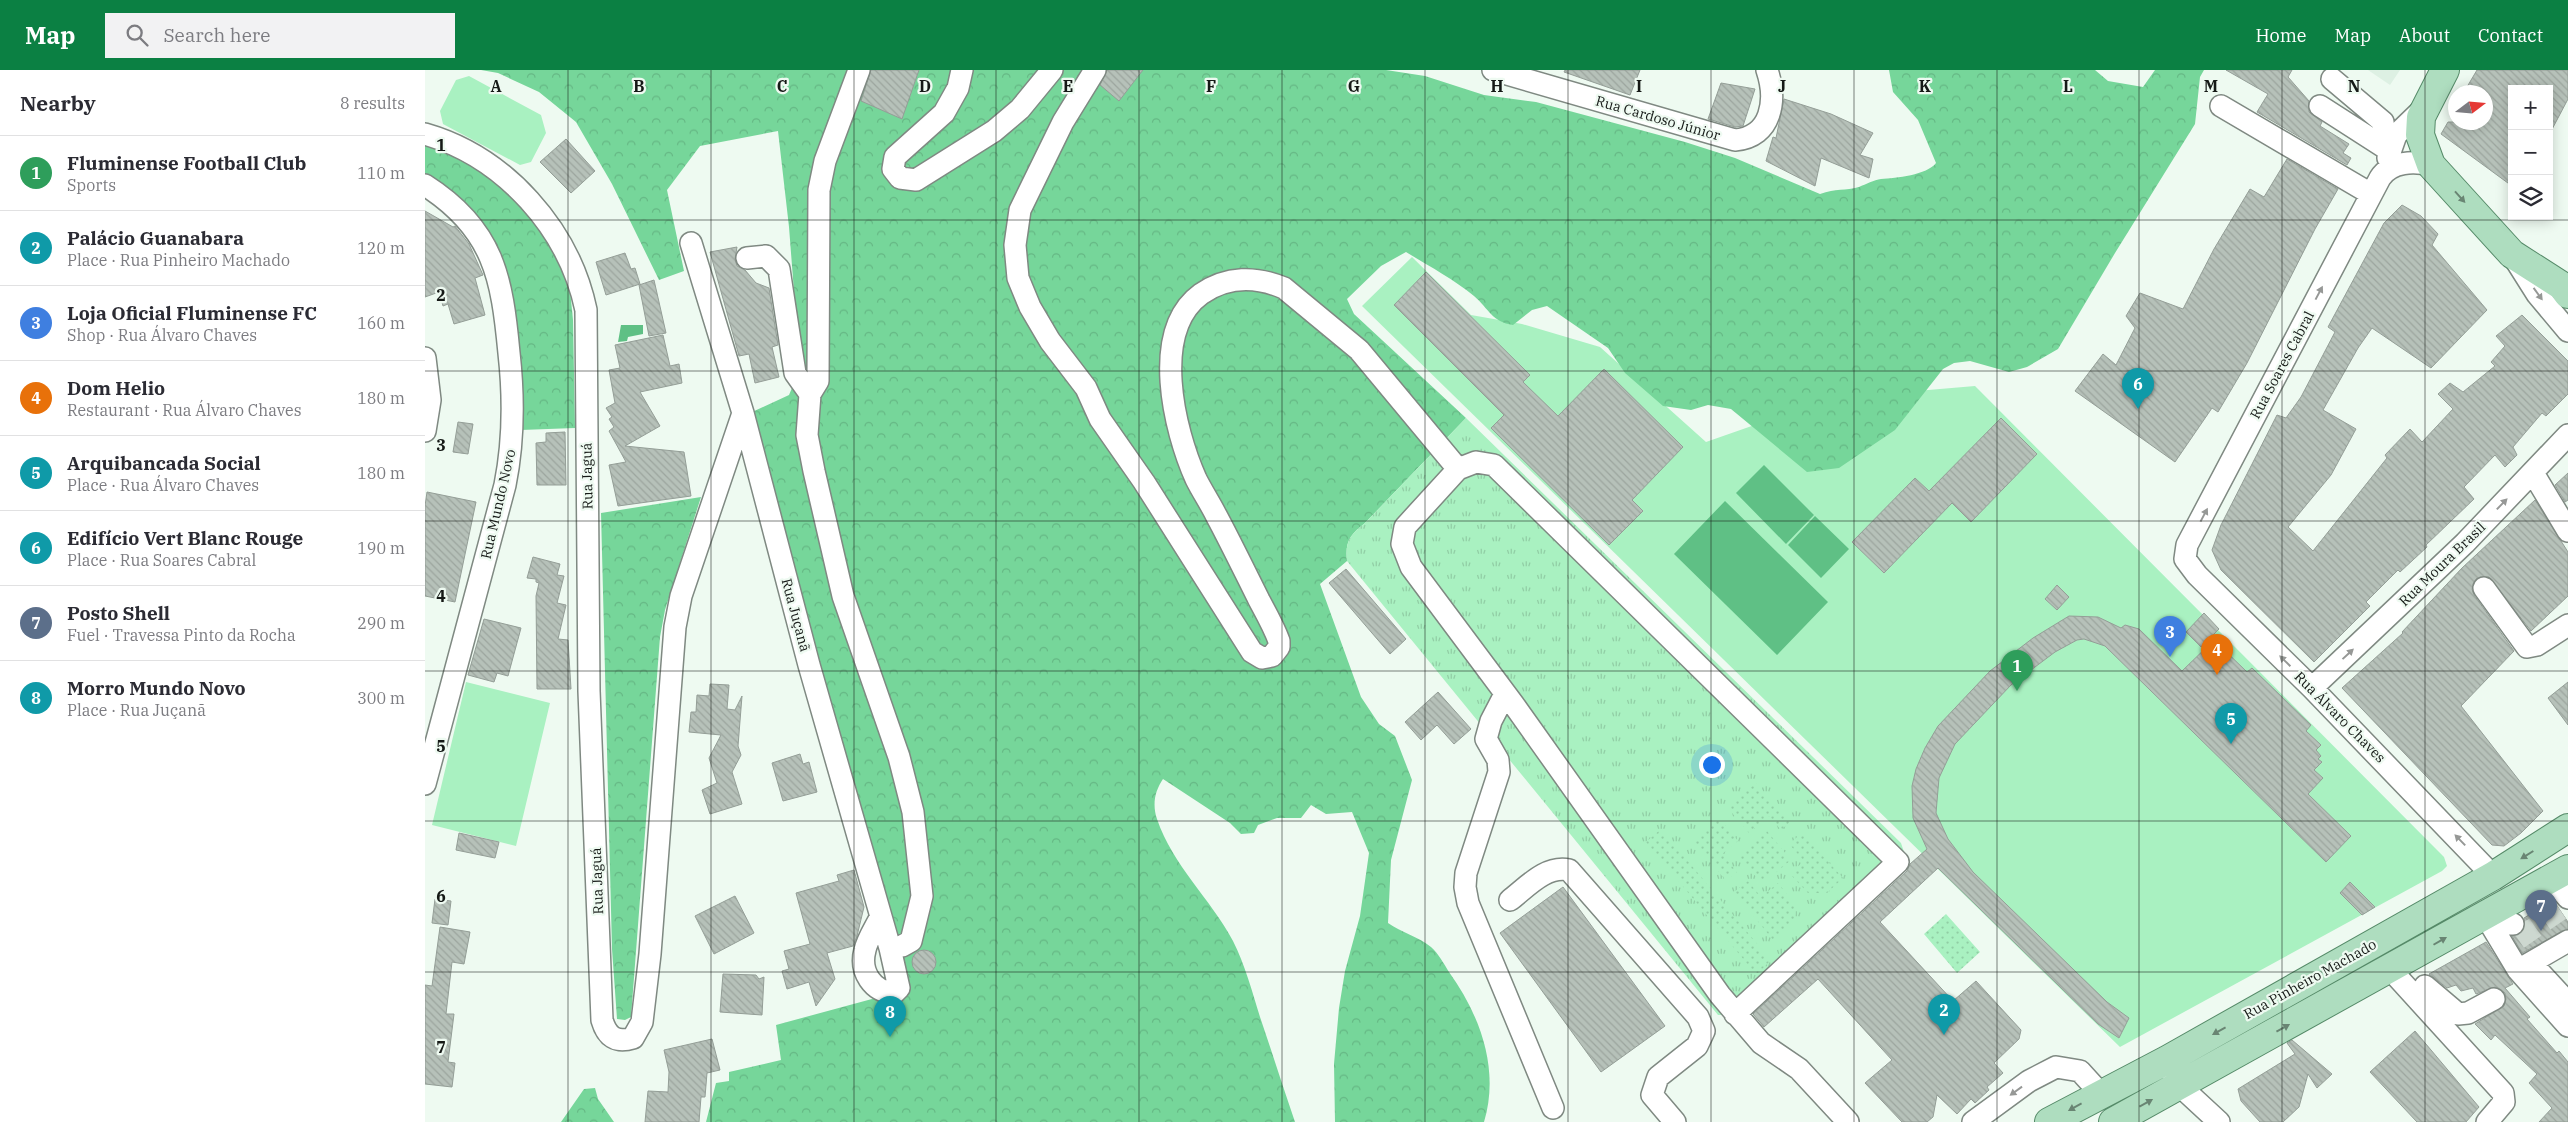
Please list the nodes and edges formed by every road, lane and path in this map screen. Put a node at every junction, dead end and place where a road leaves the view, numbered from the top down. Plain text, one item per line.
1 (859, 70) edge
2 (962, 70) edge
3 (1052, 70) edge
4 (1095, 70) edge
5 (1493, 70) edge
6 (1767, 70) edge
7 (2445, 70) edge
8 (2332, 79) dead end
9 (2221, 106) dead end
10 (2320, 106) dead end
11 (2422, 117) junction
12 (425, 134) edge
13 (2387, 150) junction
14 (2431, 165) junction
15 (2383, 172) junction
16 (425, 185) edge
17 (2371, 194) junction
18 (691, 243) dead end
19 (2512, 254) junction
20 (747, 258) dead end
21 (2568, 294) edge
22 (2568, 331) edge
23 (425, 358) edge
24 (810, 394) junction
25 (743, 413) junction
26 (425, 430) edge
27 (2568, 435) edge
28 (1458, 469) junction
29 (2533, 472) junction
30 (2568, 531) edge
31 (2185, 559) joint
32 (2485, 588) dead end
33 (2568, 625) edge
34 (2312, 688) junction
35 (1505, 694) junction
36 (425, 784) edge
37 (2568, 828) edge
38 (2493, 876) junction
39 (2563, 892) edge
40 (1510, 900) dead end
41 (880, 918) junction
42 (2488, 920) junction
43 (2568, 941) edge
44 (890, 948) junction
45 (2397, 965) junction
46 (2525, 966) junction
47 (2494, 1000) dead end
48 (2567, 1001) edge
49 (1735, 1014) junction
50 (2568, 1026) edge
51 (2167, 1060) junction
52 (2179, 1085) junction
53 (2100, 1093) junction
54 (1553, 1108) dead end
55 (1675, 1122) edge
56 (1848, 1122) edge
57 (1973, 1122) edge
58 (2049, 1122) edge
59 (2113, 1122) edge
60 (2219, 1122) edge
61 (2487, 1122) edge

1 - 24 street
2 - 3 street
4 - 28 street
5 - 6 street, Rua Cardoso Júnior
7 - 11 main road, Rua Soares Cabral
8 - 13 street
9 - 17 street
10 - 13 street
11 - 13 street, Rua Soares Cabral
11 - 14 main road
12 - 25 street, Rua Jaguá
13 - 15 street, Rua Soares Cabral
14 - 15 street
14 -> 19 main road
15 - 17 street, Rua Soares Cabral
16 - 36 street, Rua Mundo Novo
31 -> 17 street, Rua Soares Cabral
18 - 25 street, Rua Juçanã
19 - 21 main road
19 -> 22 street
20 - 24 street
23 - 26 street
24 - 44 street
25 - 41 street, Rua Juçanã
27 - 29 street, Rua Moura Brasil
28 - 35 street
28 - 49 street
29 - 30 street
34 -> 29 street, Rua Moura Brasil
34 -> 31 street, Rua Álvaro Chaves
32 - 33 street
38 -> 34 street, Rua Álvaro Chaves
35 - 49 street
35 - 54 street
37 -> 38 main road, Rua Pinheiro Machado
38 -> 51 main road, Rua Pinheiro Machado
39 - 42 main road
40 - 55 street
41 - 44 street, Rua Juçanã
41 - 44 street, Rua Juçanã
45 -> 42 main road
42 - 46 street
43 - 46 street
45 - 47 street
52 -> 45 main road
45 - 61 street
46 - 48 street
46 - 50 street
49 - 56 street
51 - 52 street
51 - 53 main road, Rua Pinheiro Machado
59 -> 52 main road
52 - 60 street
53 -> 57 street
53 -> 58 main road, Rua Pinheiro Machado

